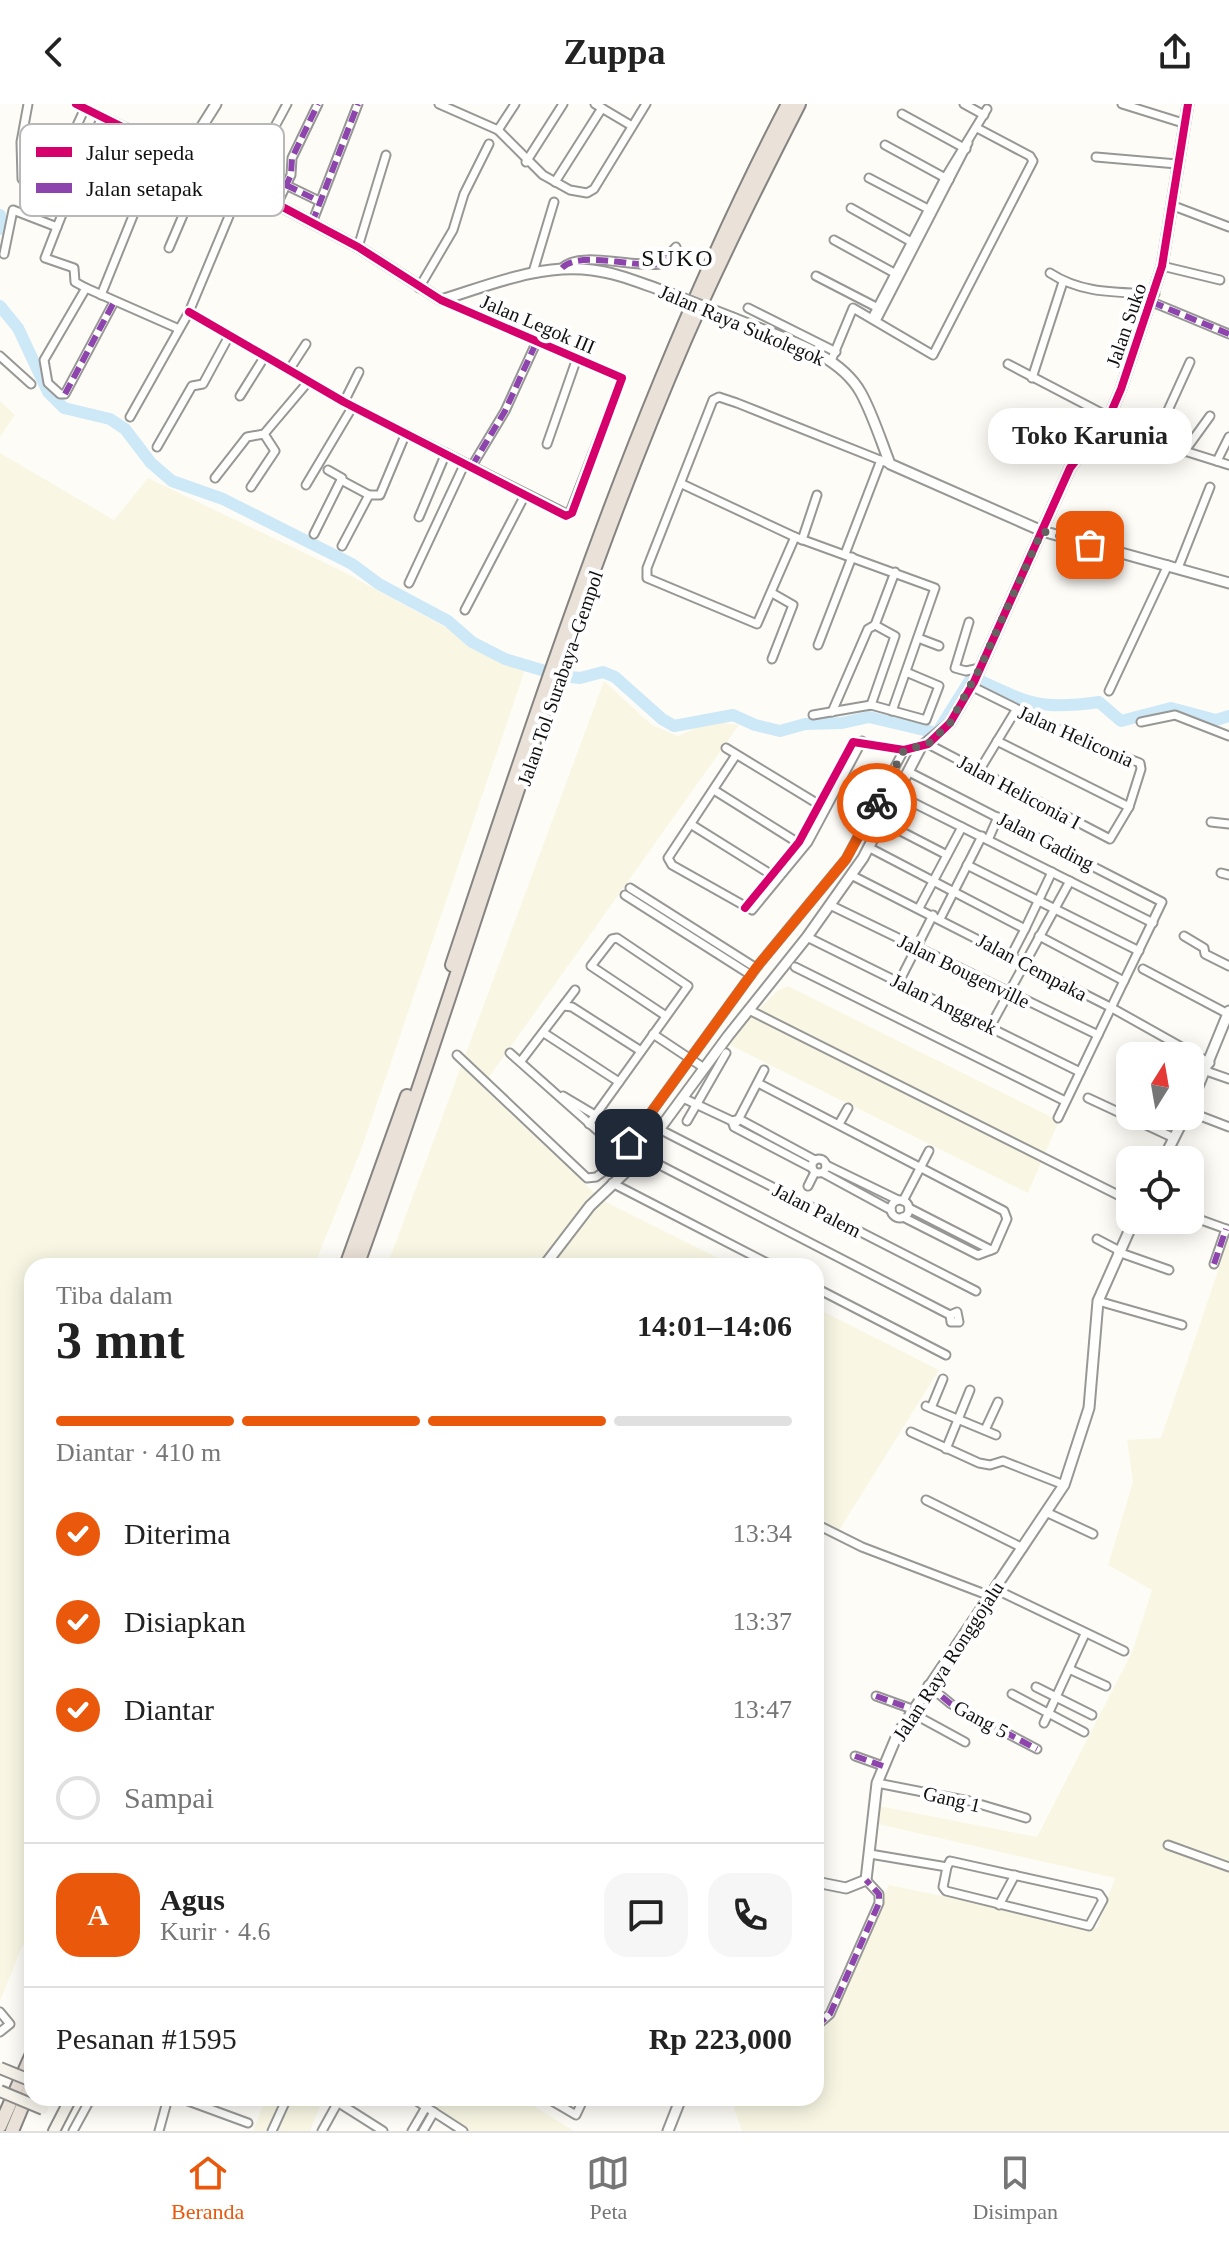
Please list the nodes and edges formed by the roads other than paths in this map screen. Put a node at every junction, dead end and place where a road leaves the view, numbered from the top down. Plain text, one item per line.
1 (28, 104) edge
2 (76, 104) edge
3 (216, 104) edge
4 (287, 104) edge
5 (318, 104) edge
6 (358, 104) edge
7 (439, 104) edge
8 (515, 104) edge
9 (563, 104) edge
10 (646, 104) edge
11 (788, 104) edge
12 (799, 104) edge
13 (964, 104) edge
14 (1122, 104) edge
15 (1188, 104) edge
16 (598, 106) edge
17 (85, 108) junction
18 (902, 114) dead end
19 (102, 116) junction
20 (1183, 123) junction
21 (24, 124) edge
22 (78, 124) edge
23 (99, 124) edge
24 (119, 124) edge
25 (203, 124) edge
26 (276, 124) edge
27 (632, 126) junction
28 (977, 128) junction
29 (498, 130) junction
30 (489, 144) dead end
31 (885, 145) dead end
32 (966, 147) junction
33 (386, 155) dead end
34 (1096, 157) dead end
35 (526, 162) junction
36 (1177, 164) junction
37 (869, 178) dead end
38 (948, 180) junction
39 (555, 182) junction
40 (286, 185) junction
41 (284, 189) edge
42 (319, 201) junction
43 (554, 202) dead end
44 (1171, 205) junction
45 (284, 208) edge
46 (851, 208) dead end
47 (932, 211) junction
48 (20, 213) edge
49 (29, 216) edge
50 (61, 216) edge
51 (133, 216) edge
52 (183, 216) edge
53 (229, 216) edge
54 (312, 223) junction
55 (57, 227) junction
56 (1229, 227) edge
57 (834, 240) dead end
58 (914, 243) junction
59 (358, 247) junction
60 (676, 247) dead end
61 (169, 248) dead end
62 (4, 254) dead end
63 (1162, 266) junction
64 (562, 268) junction
65 (533, 272) junction
66 (1050, 273) dead end
67 (897, 274) junction
68 (816, 276) dead end
69 (1220, 280) dead end
70 (1063, 282) junction
71 (86, 288) junction
72 (419, 288) junction
73 (101, 295) junction
74 (1154, 298) junction
75 (441, 300) junction
76 (114, 302) junction
77 (748, 308) dead end
78 (879, 309) junction
79 (189, 312) junction
80 (874, 320) junction
81 (179, 329) junction
82 (1229, 334) edge
83 (229, 336) junction
84 (537, 341) junction
85 (306, 344) dead end
86 (265, 356) junction
87 (833, 357) junction
88 (577, 358) junction
89 (3, 359) edge
90 (1190, 362) dead end
91 (1008, 364) dead end
92 (0, 369) edge
93 (289, 370) junction
94 (359, 372) dead end
95 (1032, 378) junction
96 (308, 382) junction
97 (31, 384) dead end
98 (240, 396) dead end
99 (344, 402) junction
100 (353, 406) junction
101 (1210, 416) dead end
102 (130, 417) dead end
103 (1109, 417) junction
104 (406, 433) junction
105 (264, 434) junction
106 (1229, 437) edge
107 (1154, 441) junction
108 (547, 444) dead end
109 (157, 447) dead end
110 (1184, 452) junction
111 (446, 453) junction
112 (1217, 461) junction
113 (886, 462) junction
114 (469, 465) junction
115 (1229, 465) edge
116 (328, 470) dead end
117 (215, 478) dead end
118 (341, 480) junction
119 (682, 484) junction
120 (306, 485) dead end
121 (251, 487) dead end
122 (1210, 487) dead end
123 (369, 495) junction
124 (525, 495) junction
125 (817, 495) dead end
126 (419, 517) dead end
127 (1042, 531) junction
128 (314, 534) dead end
129 (798, 538) junction
130 (342, 546) dead end
131 (848, 555) junction
132 (1173, 566) junction
133 (895, 572) junction
134 (409, 583) dead end
135 (1229, 583) edge
136 (772, 593) junction
137 (465, 610) dead end
138 (969, 622) dead end
139 (875, 625) junction
140 (918, 638) junction
141 (818, 645) dead end
142 (939, 646) dead end
143 (772, 659) dead end
144 (559, 663) junction
145 (906, 672) junction
146 (976, 677) junction
147 (551, 688) junction
148 (1109, 691) dead end
149 (871, 705) junction
150 (1016, 710) junction
151 (892, 711) junction
152 (832, 712) junction
153 (813, 715) dead end
154 (1141, 722) dead end
155 (1229, 736) edge
156 (862, 741) junction
157 (997, 741) junction
158 (924, 745) junction
159 (726, 748) dead end
160 (904, 750) junction
161 (736, 755) junction
162 (979, 771) junction
163 (909, 772) junction
164 (714, 790) junction
165 (898, 795) junction
166 (818, 804) junction
167 (1129, 807) junction
168 (998, 817) junction
169 (883, 822) junction
170 (1211, 822) dead end
171 (1229, 824) edge
172 (692, 825) junction
173 (962, 827) junction
174 (985, 838) junction
175 (802, 845) junction
176 (868, 847) junction
177 (947, 855) junction
178 (967, 865) junction
179 (1052, 872) junction
180 (772, 875) junction
181 (851, 875) junction
182 (1070, 881) junction
183 (933, 882) junction
184 (628, 891) dead end
185 (953, 892) junction
186 (1038, 902) junction
187 (830, 905) junction
188 (745, 908) junction
189 (919, 908) junction
190 (1054, 910) junction
191 (937, 917) junction
192 (1153, 923) junction
193 (1025, 929) junction
194 (1039, 936) junction
195 (1184, 936) dead end
196 (807, 937) junction
197 (916, 948) junction
198 (1139, 951) junction
199 (774, 953) junction
200 (1011, 956) junction
201 (788, 963) junction
202 (1024, 963) junction
203 (1229, 966) edge
204 (1143, 969) dead end
205 (754, 972) junction
206 (1124, 981) junction
207 (899, 982) junction
208 (575, 990) dead end
209 (1007, 992) junction
210 (564, 1006) junction
211 (749, 1010) junction
212 (1114, 1010) junction
213 (1228, 1013) edge
214 (666, 1016) junction
215 (990, 1027) junction
216 (544, 1033) junction
217 (653, 1034) junction
218 (1098, 1035) junction
219 (641, 1051) junction
220 (510, 1053) dead end
221 (726, 1053) dead end
222 (457, 1055) dead end
223 (521, 1061) junction
224 (698, 1063) junction
225 (1208, 1067) junction
226 (764, 1070) dead end
227 (1080, 1072) junction
228 (1204, 1076) edge
229 (1229, 1079) edge
230 (619, 1082) junction
231 (758, 1083) junction
232 (683, 1098) junction
233 (1088, 1098) dead end
234 (1065, 1101) junction
235 (696, 1103) junction
236 (573, 1105) junction
237 (848, 1108) dead end
238 (595, 1115) junction
239 (1204, 1117) edge
240 (1058, 1118) dead end
241 (687, 1121) dead end
242 (735, 1123) junction
243 (589, 1124) junction
244 (839, 1124) junction
245 (1229, 1127) edge
246 (659, 1129) junction
247 (1178, 1130) edge
248 (599, 1132) dead end
249 (1174, 1138) junction
250 (648, 1143) junction
251 (1170, 1146) edge
252 (929, 1151) dead end
253 (652, 1161) junction
254 (633, 1165) junction
255 (921, 1166) junction
256 (818, 1168) junction
257 (612, 1183) junction
258 (808, 1186) dead end
259 (1116, 1194) edge
260 (903, 1203) junction
261 (891, 1210) junction
262 (903, 1217) junction
263 (1204, 1221) edge
264 (1227, 1229) edge
265 (1127, 1234) edge
266 (1097, 1239) dead end
267 (991, 1250) junction
268 (1118, 1251) junction
269 (349, 1258) edge
270 (360, 1258) edge
271 (551, 1258) edge
272 (757, 1258) edge
273 (1214, 1264) dead end
274 (1169, 1270) dead end
275 (976, 1291) dead end
276 (824, 1292) edge
277 (1098, 1301) junction
278 (950, 1315) dead end
279 (1182, 1325) dead end
280 (946, 1355) dead end
281 (943, 1379) dead end
282 (970, 1390) dead end
283 (998, 1402) dead end
284 (958, 1419) junction
285 (985, 1430) junction
286 (911, 1432) dead end
287 (996, 1435) dead end
288 (946, 1449) junction
289 (1064, 1485) junction
290 (926, 1500) dead end
291 (1048, 1513) junction
292 (824, 1528) edge
293 (1093, 1534) dead end
294 (1023, 1548) junction
295 (993, 1592) junction
296 (1085, 1634) junction
297 (1124, 1651) dead end
298 (1069, 1669) junction
299 (928, 1685) junction
300 (1106, 1686) dead end
301 (1036, 1687) dead end
302 (1012, 1694) dead end
303 (876, 1696) dead end
304 (1056, 1698) junction
305 (911, 1711) junction
306 (1049, 1714) junction
307 (1092, 1715) dead end
308 (1044, 1723) dead end
309 (1084, 1732) dead end
310 (965, 1742) dead end
311 (1037, 1749) dead end
312 (855, 1756) dead end
313 (883, 1766) junction
314 (877, 1783) junction
315 (1026, 1818) dead end
316 (1168, 1845) dead end
317 (870, 1854) junction
318 (947, 1867) junction
319 (1229, 1867) edge
320 (1015, 1875) junction
321 (866, 1880) junction
322 (824, 1884) edge
323 (999, 1905) junction
324 (0, 2012) edge
325 (824, 2019) edge
326 (0, 2032) edge
327 (0, 2068) edge
328 (24, 2072) edge
329 (24, 2078) edge
330 (0, 2091) edge
331 (24, 2101) edge
332 (24, 2102) edge
333 (36, 2106) edge
334 (67, 2106) edge
335 (87, 2106) edge
336 (166, 2106) edge
337 (211, 2106) edge
338 (283, 2106) edge
339 (332, 2106) edge
340 (342, 2106) edge
341 (561, 2106) edge
342 (580, 2106) edge
343 (678, 2106) edge
344 (426, 2107) joint
345 (434, 2112) junction
346 (61, 2117) junction
347 (248, 2123) dead end
348 (0, 2126) edge
349 (370, 2127) edge
350 (12, 2131) edge
351 (54, 2131) edge
352 (73, 2131) edge
353 (159, 2131) edge
354 (272, 2131) edge
355 (322, 2131) edge
356 (383, 2131) edge
357 (412, 2131) edge
358 (423, 2131) edge
359 (463, 2131) edge
360 (668, 2131) edge

1 - 21 street
2 - 17 street
3 - 25 street
4 - 26 street
5 - 40 street
6 - 42 street
7 - 29 street
8 - 29 street
9 - 35 street
10 - 27 street
11 - 144 highway, Jalan Tol Surabaya–Gempol
12 - 144 highway, Jalan Tol Surabaya–Gempol
13 - 28 street
14 - 20 street
15 - 20 street, Jalan Suko
16 - 27 street
16 - 39 street
17 - 19 street
17 - 22 street
18 - 32 street
19 - 23 street
19 - 24 street
20 - 36 street, Jalan Suko
27 - 39 street
28 - 32 street
28 - 80 street
29 - 35 street
30 - 72 street
31 - 38 street
32 - 38 street
33 - 59 street
34 - 36 street
35 - 39 street
36 - 44 street, Jalan Suko
37 - 47 street
38 - 47 street
40 - 41 street
40 - 42 street
42 - 54 street
43 - 65 street
44 - 56 street
44 - 63 street, Jalan Suko
45 - 54 street
46 - 58 street
47 - 58 street
48 - 62 street
49 - 55 street
50 - 55 street
51 - 73 street
52 - 61 street
53 - 79 street
54 - 59 street
55 - 71 street
57 - 67 street
58 - 67 street
59 - 72 street
60 - 64 street
63 - 69 street
63 - 74 street, Jalan Suko
64 - 65 street, Jalan Raya Sukolegok
64 - 87 street, Jalan Raya Sukolegok, bridge
65 - 75 street, Jalan Raya Sukolegok
66 - 70 street
67 - 78 street
68 - 78 street
70 - 74 street
70 - 95 street
71 - 73 street
71 - 76 street
72 - 75 street
73 - 76 street
74 - 82 street
74 - 103 street, Jalan Suko
75 - 84 street, Jalan Legok III
76 - 81 street
77 - 87 street
78 - 80 street
79 - 81 street
79 - 83 street
80 - 87 street
81 - 102 street
83 - 86 street
83 - 109 street
84 - 88 street, Jalan Legok III
84 - 114 street
85 - 93 street
86 - 93 street
86 - 98 street
87 - 113 street, Jalan Raya Sukolegok
88 - 108 street
88 - 124 street, Jalan Legok III
89 - 92 street
89 - 97 street
90 - 107 street
91 - 95 street
93 - 96 street
94 - 99 street
95 - 103 street
96 - 99 street
96 - 105 street
99 - 100 street
100 - 104 street
100 - 120 street
101 - 110 street
103 - 107 street
103 - 127 street, Jalan Suko
104 - 111 street
104 - 123 street
105 - 117 street
105 - 121 street
106 - 112 street
107 - 110 street
110 - 112 street
111 - 114 street
111 - 126 street
112 - 115 street
113 - 119 street
113 - 127 street
113 - 131 street
114 - 124 street
114 - 134 street
116 - 118 street
118 - 123 street
118 - 128 street
119 - 129 street
119 - 136 street
122 - 132 street
123 - 130 street
124 - 137 street
125 - 129 street
127 - 132 street
127 - 146 street, Jalan Suko
129 - 131 street
129 - 136 street
131 - 133 street
131 - 141 street
132 - 135 street
132 - 148 street
133 - 139 street
133 - 140 street
136 - 143 street
138 - 146 street, Jalan Heliconia
139 - 149 street
139 - 152 street
140 - 142 street
140 - 145 street
144 - 147 highway, Jalan Tol Surabaya–Gempol
145 - 151 street
145 - 151 street
146 - 150 street, Jalan Heliconia
146 - 158 street, Jalan Suko
147 - 269 highway, Jalan Tol Surabaya–Gempol
147 - 270 highway, Jalan Tol Surabaya–Gempol
149 - 151 street
149 - 152 street
150 - 157 street
150 - 167 street, Jalan Heliconia
152 - 153 street
154 - 155 street
156 - 160 street
156 - 166 street
156 - 175 street
157 - 162 street
157 - 167 street
158 - 160 street
158 - 162 street, Jalan Heliconia I
158 - 163 street, Jalan Suko
159 - 161 street
160 - 199 street
161 - 164 street
161 - 166 street
162 - 167 street, Jalan Heliconia I
163 - 165 street, Jalan Suko
163 - 168 street, Jalan Gading
164 - 172 street
164 - 175 street
165 - 169 street, Jalan Suko
165 - 173 street
166 - 175 street
168 - 174 street
168 - 192 street, Jalan Gading
169 - 176 street, Jalan Suko
169 - 177 street
170 - 171 street
172 - 180 street
172 - 188 street
173 - 174 street
173 - 177 street
174 - 178 street
174 - 179 street
175 - 180 street
175 - 188 street
176 - 181 street, Jalan Suko
176 - 183 street
177 - 183 street
178 - 185 street
178 - 186 street
179 - 182 street
179 - 186 street
180 - 188 street
181 - 187 street, Jalan Suko
181 - 189 street, Jalan Cempaka
182 - 190 street
182 - 192 street
183 - 185 street
183 - 189 street
184 - 205 street
185 - 191 street
185 - 193 street
186 - 190 street
186 - 193 street
187 - 196 street, Jalan Suko
187 - 197 street, Jalan Bougenville
189 - 191 street, Jalan Cempaka
190 - 194 street
190 - 198 street
191 - 197 street
191 - 200 street, Jalan Cempaka
192 - 198 street
193 - 200 street
194 - 202 street
194 - 206 street
195 - 203 street
196 - 201 street, Jalan Suko
196 - 207 street, Jalan Anggrek
197 - 207 street
197 - 209 street, Jalan Bougenville
198 - 206 street
199 - 201 street
199 - 205 street
200 - 202 street, Jalan Cempaka
201 - 211 street, Jalan Suko
201 - 234 street
202 - 209 street
202 - 212 street, Jalan Cempaka
204 - 213 street
205 - 224 street
206 - 212 street
207 - 215 street, Jalan Anggrek
208 - 210 street
209 - 215 street
209 - 218 street, Jalan Bougenville
210 - 216 street
210 - 219 street
211 - 224 street, Jalan Suko
211 - 259 street
212 - 218 street
212 - 225 street, Jalan Cempaka
213 - 225 street
214 - 214 street
214 - 217 street
215 - 227 street, Jalan Anggrek
216 - 223 street
216 - 230 street
217 - 219 street
217 - 224 street
218 - 227 street
219 - 230 street
220 - 223 street
221 - 235 street
222 - 224 street
223 - 236 street
224 - 232 street, Jalan Suko
225 - 228 street
225 - 229 street, Jalan Cempaka
226 - 231 street
227 - 234 street
230 - 238 street
231 - 242 street
231 - 244 street
232 - 235 street
232 - 246 street, Jalan Suko
233 - 249 street
234 - 240 street
235 - 241 street
235 - 242 street
236 - 238 street
236 - 243 street
237 - 244 street
238 - 243 street
239 - 245 street
242 - 256 street
243 - 248 street
244 - 255 street
246 - 250 street, Jalan Suko
246 - 275 street, Jalan Palem
247 - 249 street
249 - 251 street
250 - 253 street
250 - 254 street, Jalan Suko
252 - 255 street
253 - 254 street
253 - 278 street
254 - 257 street, Jalan Suko
255 - 260 street
255 - 267 street
256 - 258 street
256 - 260 street
256 - 261 street
257 - 271 street, Jalan Suko
257 - 272 street
260 - 261 street
260 - 262 street
260 - 267 street
261 - 262 street
262 - 267 street
263 - 264 street
264 - 273 street
265 - 268 street, Jalan Raya Ronggojalu
266 - 268 street
268 - 274 street
268 - 277 street, Jalan Raya Ronggojalu
276 - 280 street
277 - 279 street
277 - 289 street, Jalan Raya Ronggojalu
281 - 284 street
282 - 284 street
283 - 285 street
284 - 285 street
284 - 288 street
285 - 287 street
286 - 288 street
288 - 289 street
289 - 291 street, Jalan Raya Ronggojalu
290 - 294 street
291 - 293 street
291 - 294 street, Jalan Raya Ronggojalu
292 - 295 street
294 - 295 street, Jalan Raya Ronggojalu
295 - 296 street
295 - 299 street, Jalan Raya Ronggojalu
296 - 297 street
296 - 298 street
298 - 300 street
298 - 304 street
299 - 305 street, Jalan Raya Ronggojalu
299 - 311 street, Gang 5
301 - 304 street
302 - 306 street
303 - 305 street
304 - 306 street
304 - 307 street
305 - 310 street
305 - 313 street, Jalan Raya Ronggojalu
306 - 308 street
306 - 309 street
312 - 313 street
313 - 314 street, Jalan Raya Ronggojalu
314 - 315 street, Gang 1
314 - 317 street, Jalan Raya Ronggojalu
316 - 319 street
317 - 318 street
317 - 321 street, Jalan Raya Ronggojalu
318 - 320 street
318 - 323 street
320 - 323 street
320 - 323 street
321 - 322 street
321 - 325 street
324 - 326 street
327 - 329 main road, bridge
328 - 348 highway
330 - 331 main road, bridge
332 - 350 highway
333 - 346 main road, bridge
334 - 346 main road
335 - 352 street
336 - 353 street
337 - 347 street
338 - 354 street
339 - 355 street
340 - 349 street
341 - 342 street
343 - 360 street
344 - 345 street
344 - 357 street
345 - 358 street
345 - 359 street
346 - 351 main road
349 - 356 street

